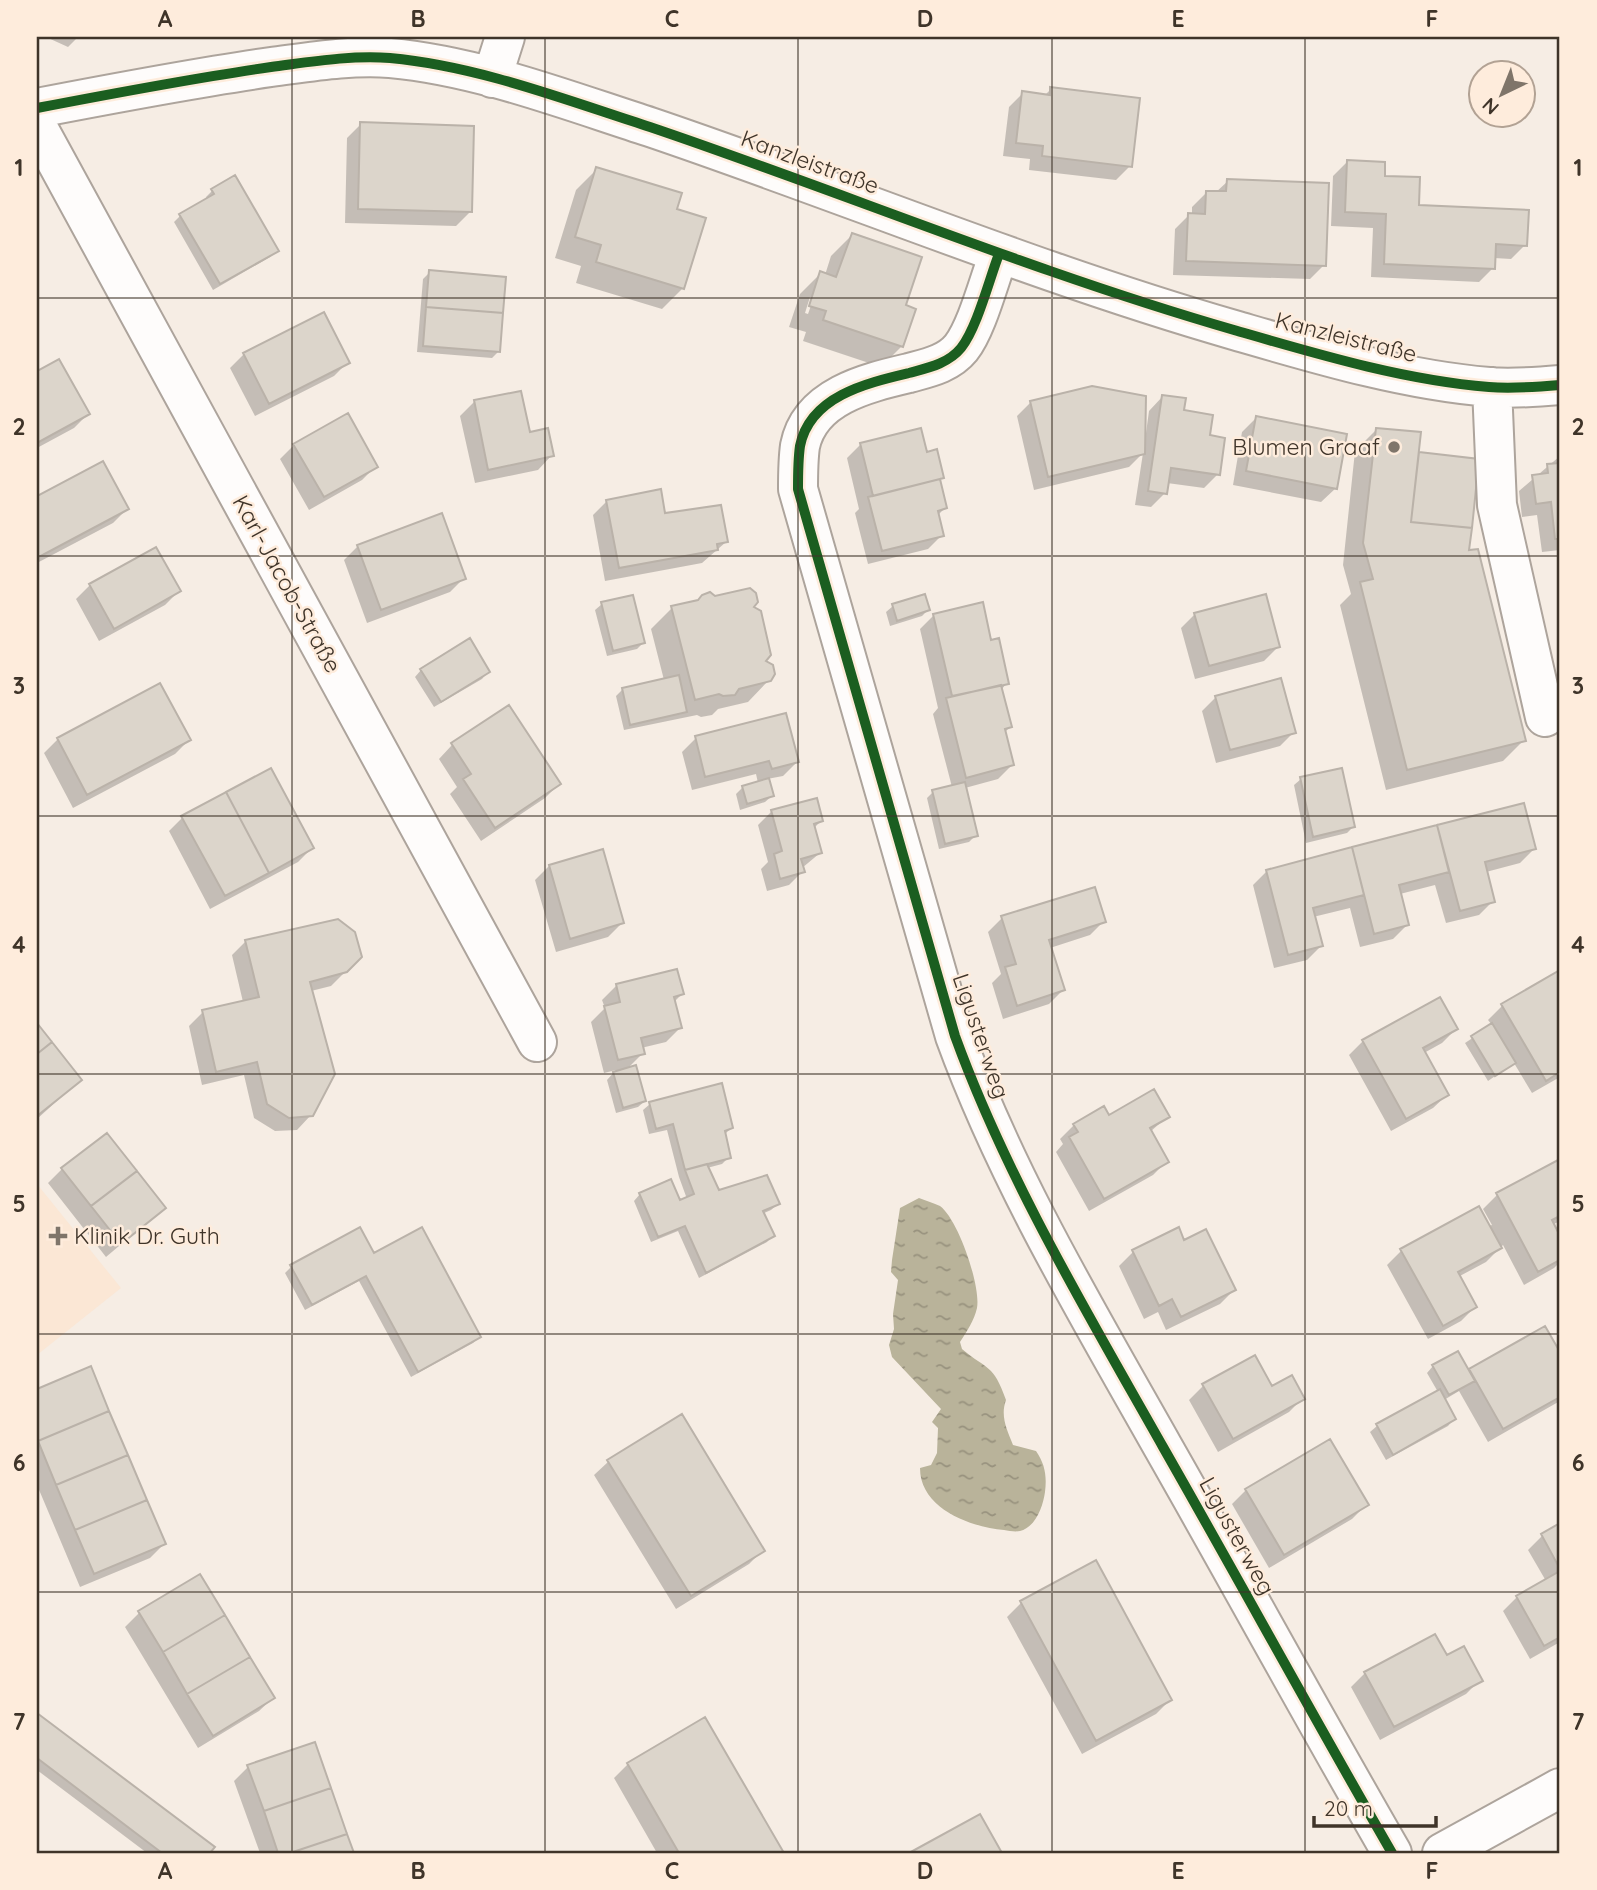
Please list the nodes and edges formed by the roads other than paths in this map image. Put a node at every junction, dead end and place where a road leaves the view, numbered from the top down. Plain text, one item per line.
1 (505, 37) edge
2 (492, 78) junction
3 (37, 108) edge
4 (37, 125) edge
5 (999, 254) junction
6 (1560, 386) edge
7 (1492, 387) junction
8 (1545, 717) dead end
9 (537, 1042) dead end
10 (1560, 1787) edge
11 (1391, 1853) edge
12 (1442, 1853) edge

1 - 2 street
2 - 3 street, Kanzleistraße
2 - 5 street, Kanzleistraße
4 - 9 street, Karl-Jacob-Straße
5 - 7 street, Kanzleistraße
5 - 11 street, Ligusterweg
6 - 7 street, Kanzleistraße
7 - 8 street
10 - 12 street

